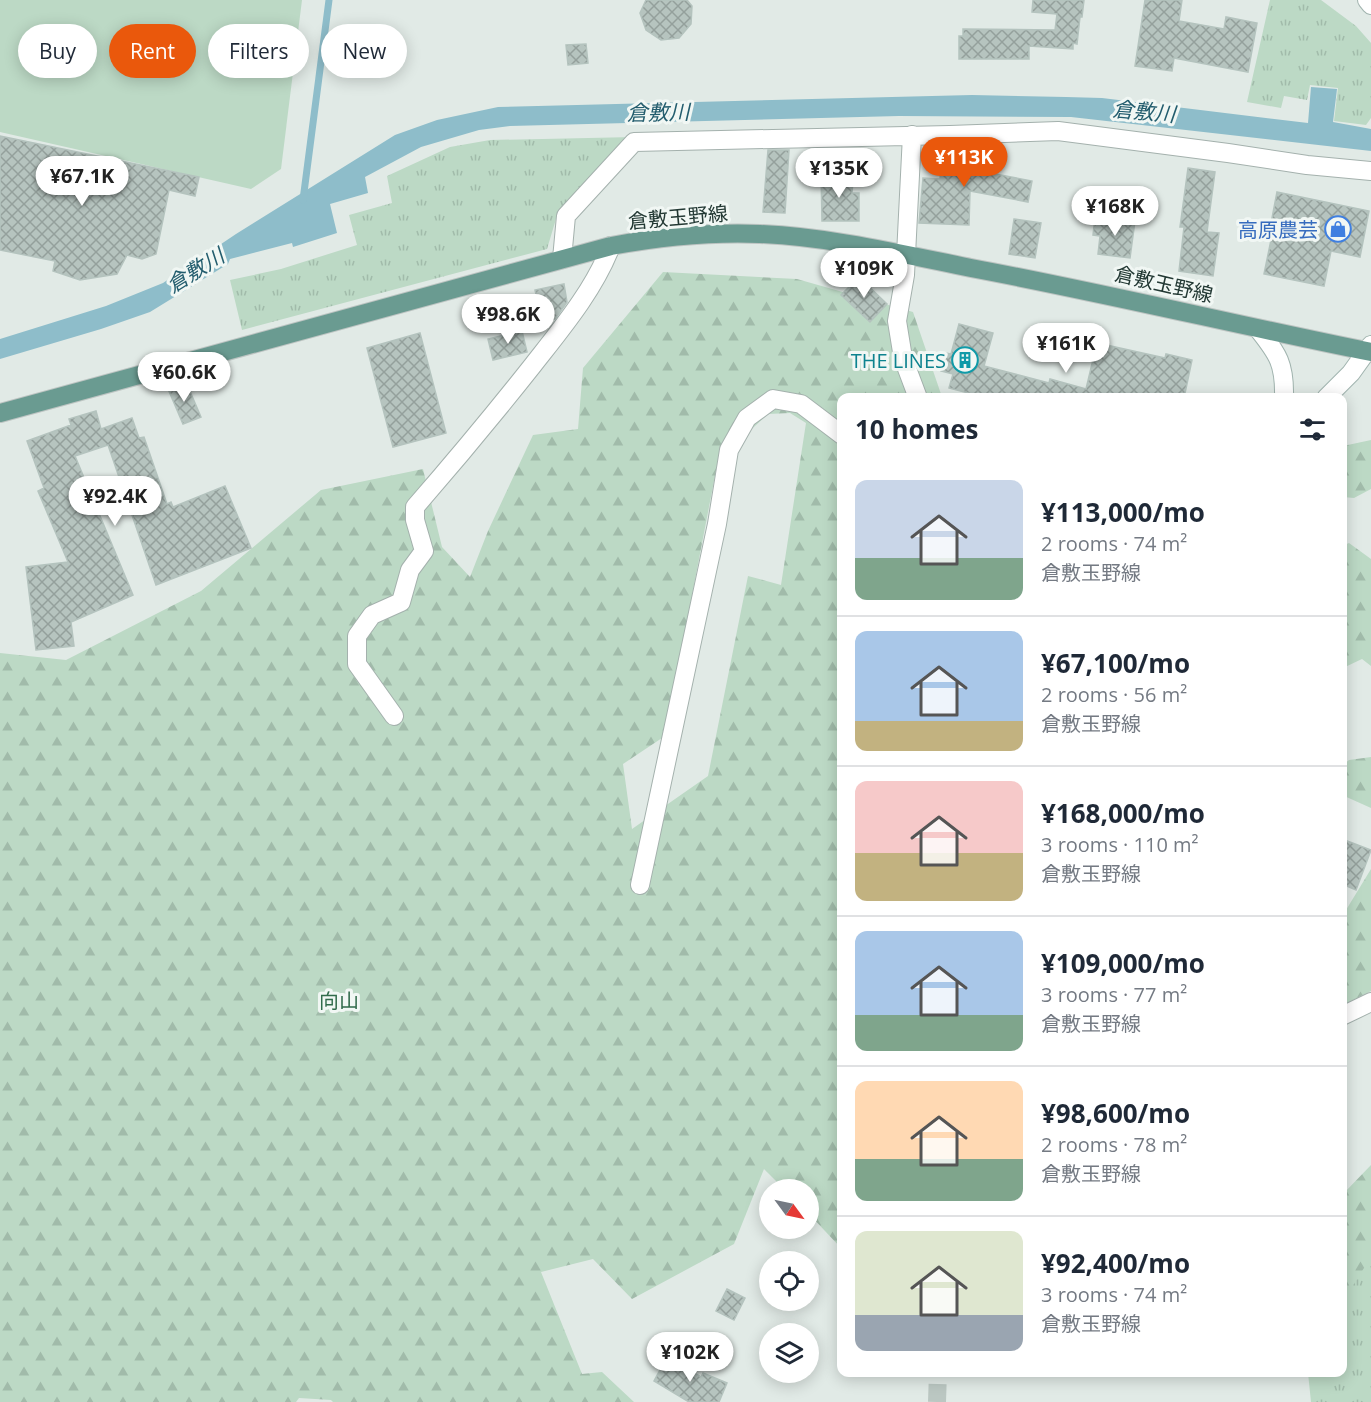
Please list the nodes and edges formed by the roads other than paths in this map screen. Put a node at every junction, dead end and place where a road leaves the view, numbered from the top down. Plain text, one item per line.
1 (1367, 0) edge
2 (1371, 5) edge
3 (912, 135) junction
4 (1371, 171) edge
5 (611, 246) junction
6 (904, 255) junction
7 (562, 259) junction
8 (1258, 329) junction
9 (1370, 349) edge
10 (916, 393) edge
11 (1284, 393) edge
12 (1331, 393) edge
13 (0, 413) edge
14 (837, 431) edge
15 (394, 716) dead end
16 (640, 885) dead end
17 (1371, 1002) edge
18 (1347, 1014) edge

1 - 2 street
3 - 4 street
3 - 6 street
3 - 7 street
5 - 6 main road, 倉敷玉野線
5 - 7 main road, 倉敷玉野線
5 - 15 street
6 - 8 main road, 倉敷玉野線
6 - 10 street
7 - 13 main road, 倉敷玉野線
8 - 9 main road, 倉敷玉野線
8 - 11 street
9 - 12 street
14 - 16 street
17 - 18 street

